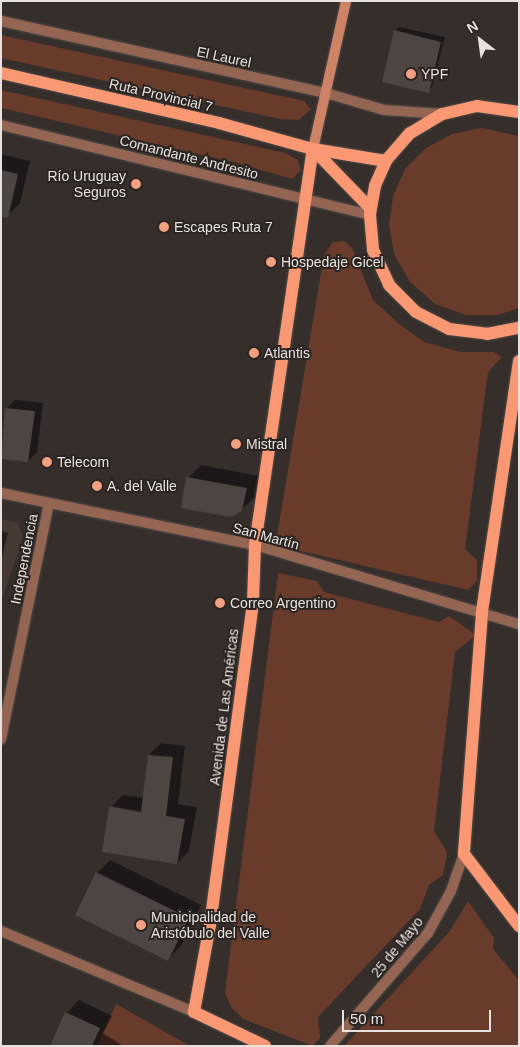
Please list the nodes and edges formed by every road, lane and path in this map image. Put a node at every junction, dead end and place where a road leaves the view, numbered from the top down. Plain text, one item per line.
1 (346, 1) edge
2 (1, 21) edge
3 (1, 73) edge
4 (326, 93) junction
5 (517, 109) edge
6 (442, 114) junction
7 (1, 125) edge
8 (313, 149) junction
9 (386, 161) junction
10 (304, 200) junction
11 (371, 212) junction
12 (519, 328) edge
13 (519, 361) edge
14 (1, 493) edge
15 (49, 503) junction
16 (255, 545) junction
17 (482, 613) junction
18 (519, 624) edge
19 (1, 739) edge
20 (464, 854) junction
21 (519, 926) edge
22 (1, 930) edge
23 (194, 1012) junction
24 (265, 1046) edge
25 (330, 1046) edge

1 - 4 main road
2 - 4 street, El Laurel
3 - 8 main road, Ruta Provincial 7
4 - 6 street, El Laurel
4 - 8 main road
5 - 6 main road
6 - 9 main road
7 - 10 street, Comandante Andresito
8 - 9 main road, Ruta Provincial 7
8 - 10 main road, Avenida de Las Américas
8 - 11 main road
9 - 11 main road
10 - 11 street, Comandante Andresito
10 - 16 main road, Avenida de Las Américas
11 - 12 main road
13 - 17 main road
14 - 15 street, San Martín
15 - 16 street, San Martín
15 - 19 street, Independencia
16 - 17 street, San Martín
16 - 23 main road, Avenida de Las Américas
17 - 18 street, San Martín
17 - 20 main road
20 - 21 main road
20 - 25 street, 25 de Mayo
22 - 23 street
23 - 24 main road

